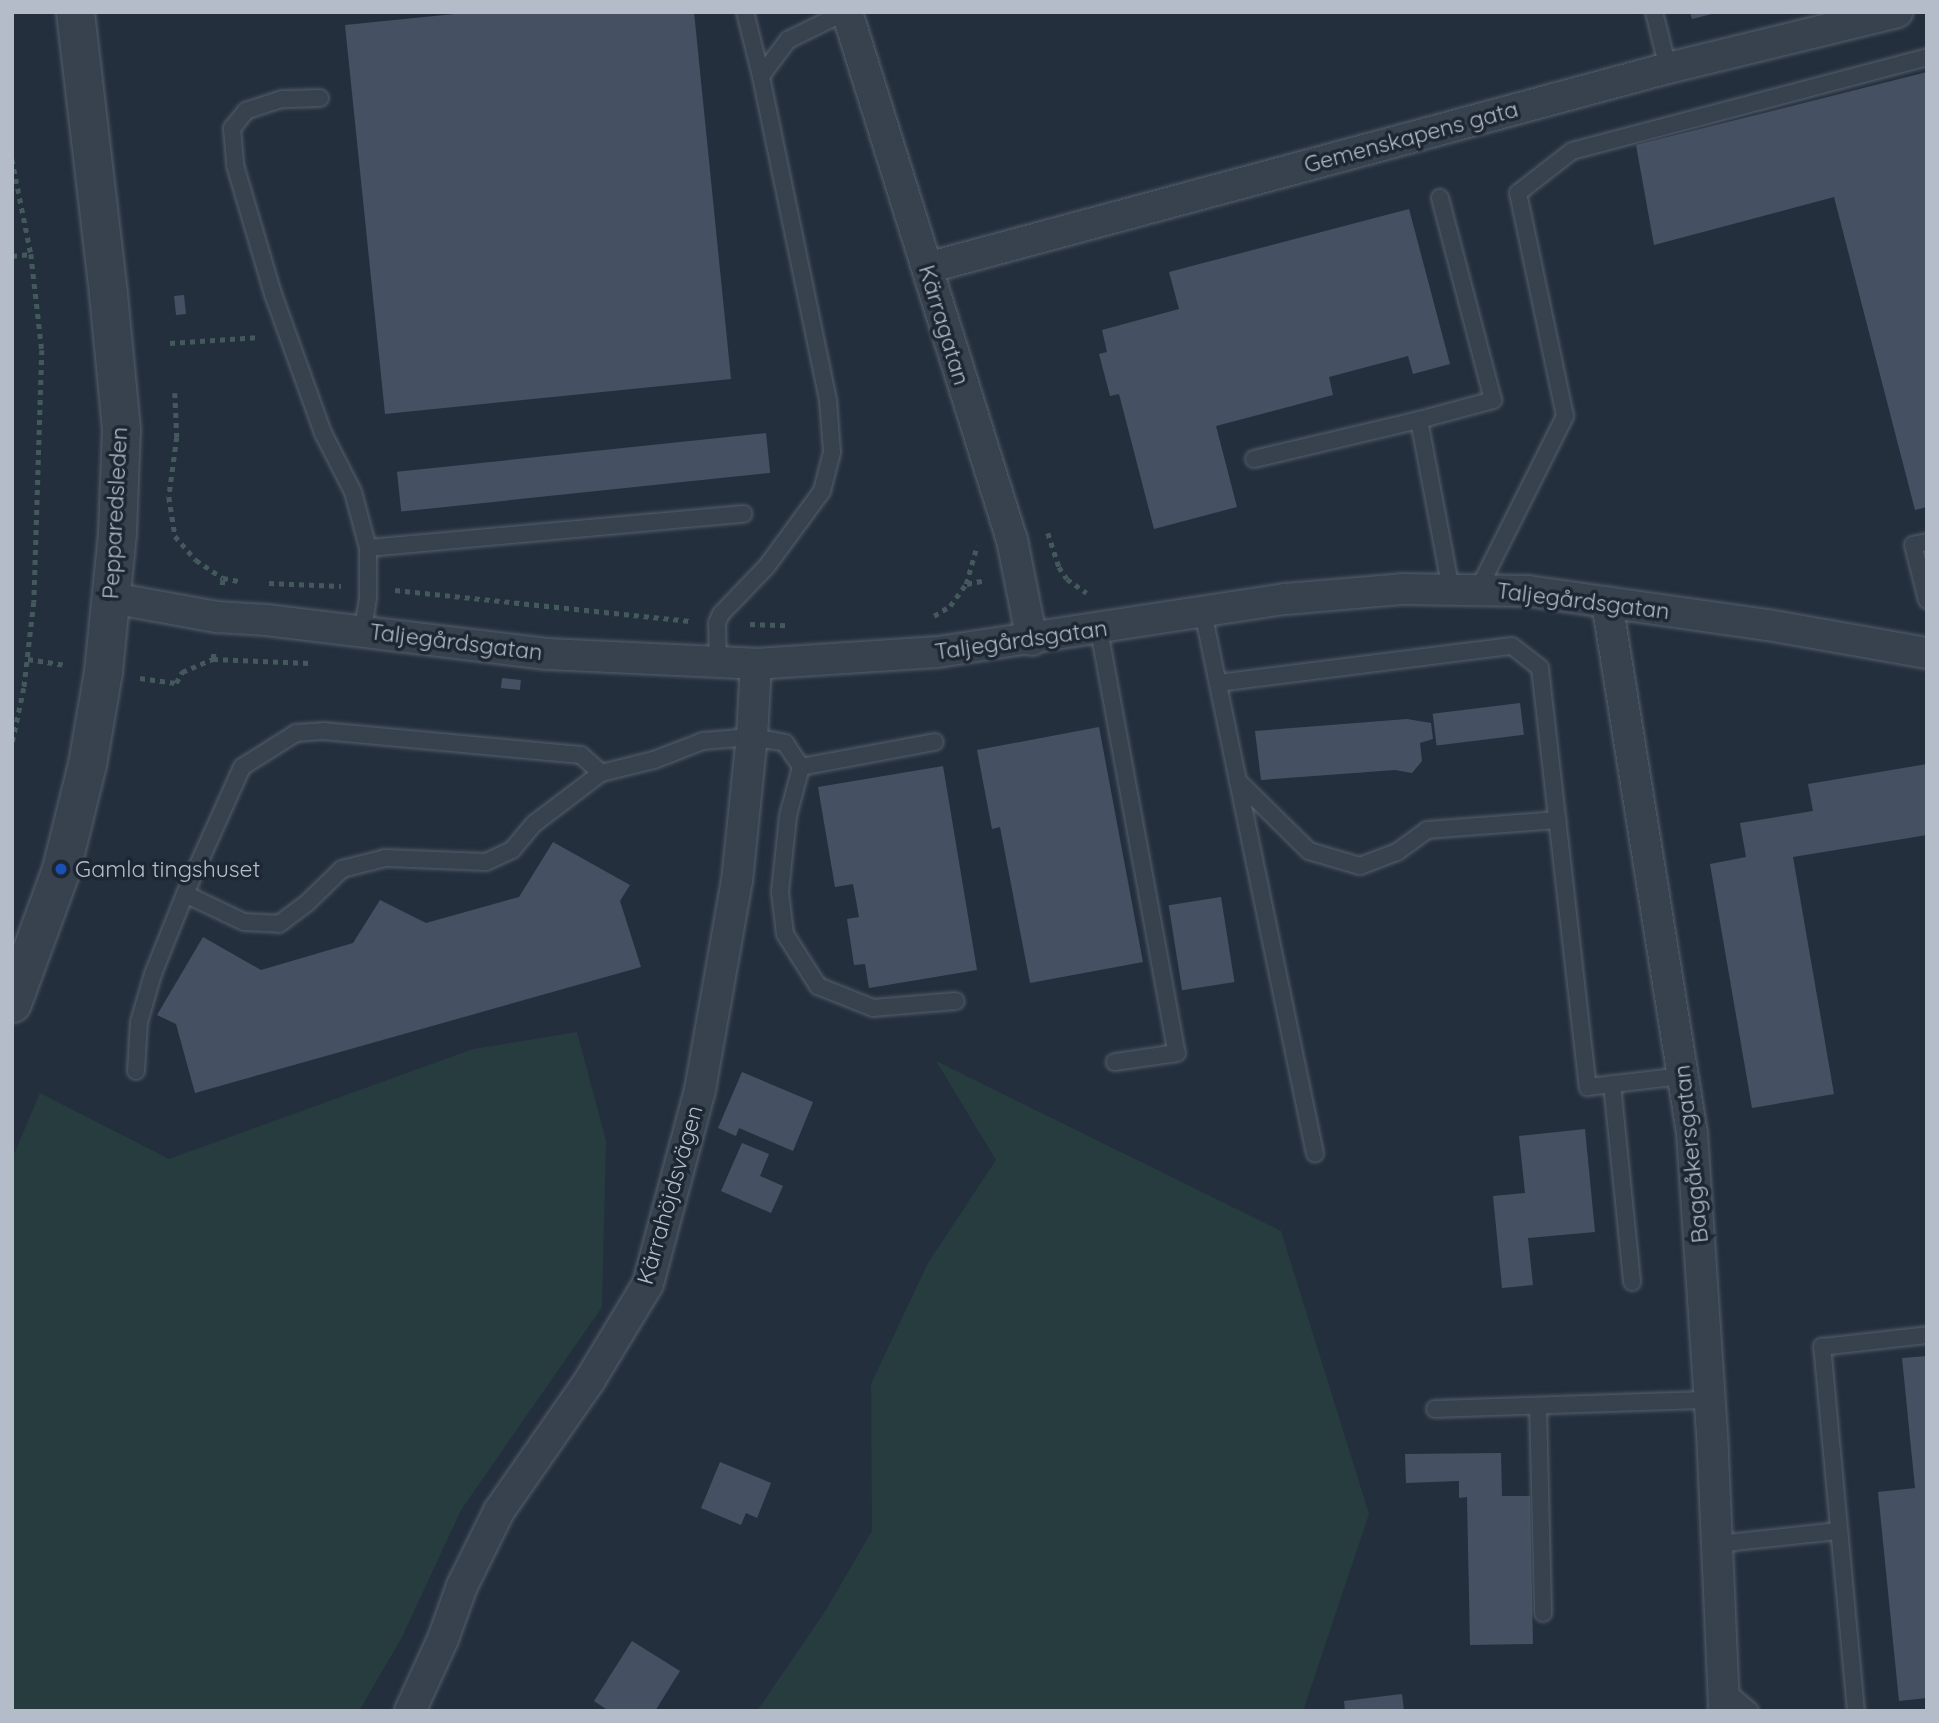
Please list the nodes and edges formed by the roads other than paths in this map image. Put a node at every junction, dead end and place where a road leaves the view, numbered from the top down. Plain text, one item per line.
1 (75, 12) edge
2 (745, 12) edge
3 (846, 12) edge
4 (1654, 12) edge
5 (1897, 12) edge
6 (1927, 57) edge
7 (1668, 68) junction
8 (761, 76) junction
9 (320, 98) dead end
10 (1440, 198) dead end
11 (927, 268) junction
12 (1419, 420) junction
13 (1254, 459) dead end
14 (743, 514) dead end
15 (1927, 542) edge
16 (368, 548) junction
17 (1464, 590) junction
18 (112, 598) junction
19 (1927, 600) edge
20 (1607, 602) junction
21 (1203, 612) junction
22 (1099, 630) junction
23 (363, 631) junction
24 (1032, 640) junction
25 (1926, 648) edge
26 (718, 663) junction
27 (756, 664) junction
28 (1218, 683) junction
29 (752, 737) junction
30 (935, 742) dead end
31 (801, 767) junction
32 (601, 773) junction
33 (1238, 781) junction
34 (1558, 820) junction
35 (185, 894) junction
36 (956, 1002) dead end
37 (12, 1003) edge
38 (1115, 1062) dead end
39 (136, 1071) dead end
40 (1683, 1076) junction
41 (1612, 1084) junction
42 (1315, 1154) dead end
43 (1632, 1282) dead end
44 (1927, 1335) edge
45 (1710, 1400) junction
46 (1538, 1406) junction
47 (1434, 1409) dead end
48 (1839, 1531) junction
49 (1717, 1544) junction
50 (1543, 1613) dead end
51 (1724, 1699) edge
52 (410, 1711) edge
53 (1750, 1711) edge
54 (1856, 1711) edge

1 - 18 street, Pepparedsleden
2 - 8 lane
3 - 8 lane
3 - 11 street, Kärragatan
4 - 7 lane
5 - 7 street, Gemenskapens gata
6 - 17 lane
7 - 11 street, Gemenskapens gata
8 - 26 lane
9 - 16 lane
10 - 12 lane
11 - 24 street, Kärragatan
12 - 13 lane
12 - 17 lane
14 - 16 lane
15 - 19 lane
16 - 23 lane
17 - 20 street, Taljegårdsgatan
17 - 21 street, Taljegårdsgatan
18 - 23 street, Taljegårdsgatan
18 - 37 street, Pepparedsleden
20 - 25 street, Taljegårdsgatan
20 - 40 street, Baggåkersgatan
21 - 22 street, Taljegårdsgatan
21 - 28 lane
22 - 24 street, Taljegårdsgatan
22 - 38 lane
23 - 26 street, Taljegårdsgatan
24 - 27 street, Taljegårdsgatan
26 - 27 street, Taljegårdsgatan
27 - 29 street, Kärrahöjdsvägen
28 - 33 lane
28 - 34 lane
29 - 31 lane
29 - 32 lane
29 - 52 street, Kärrahöjdsvägen
30 - 31 lane
31 - 36 lane
32 - 35 lane
32 - 35 lane
33 - 34 lane
33 - 42 lane
34 - 41 lane
35 - 39 lane
40 - 41 lane
40 - 45 street, Baggåkersgatan
41 - 43 lane
44 - 48 lane
45 - 46 lane
45 - 49 street, Baggåkersgatan
46 - 47 lane
46 - 50 lane
48 - 49 lane
48 - 54 lane
49 - 51 street, Baggåkersgatan
51 - 53 lane

